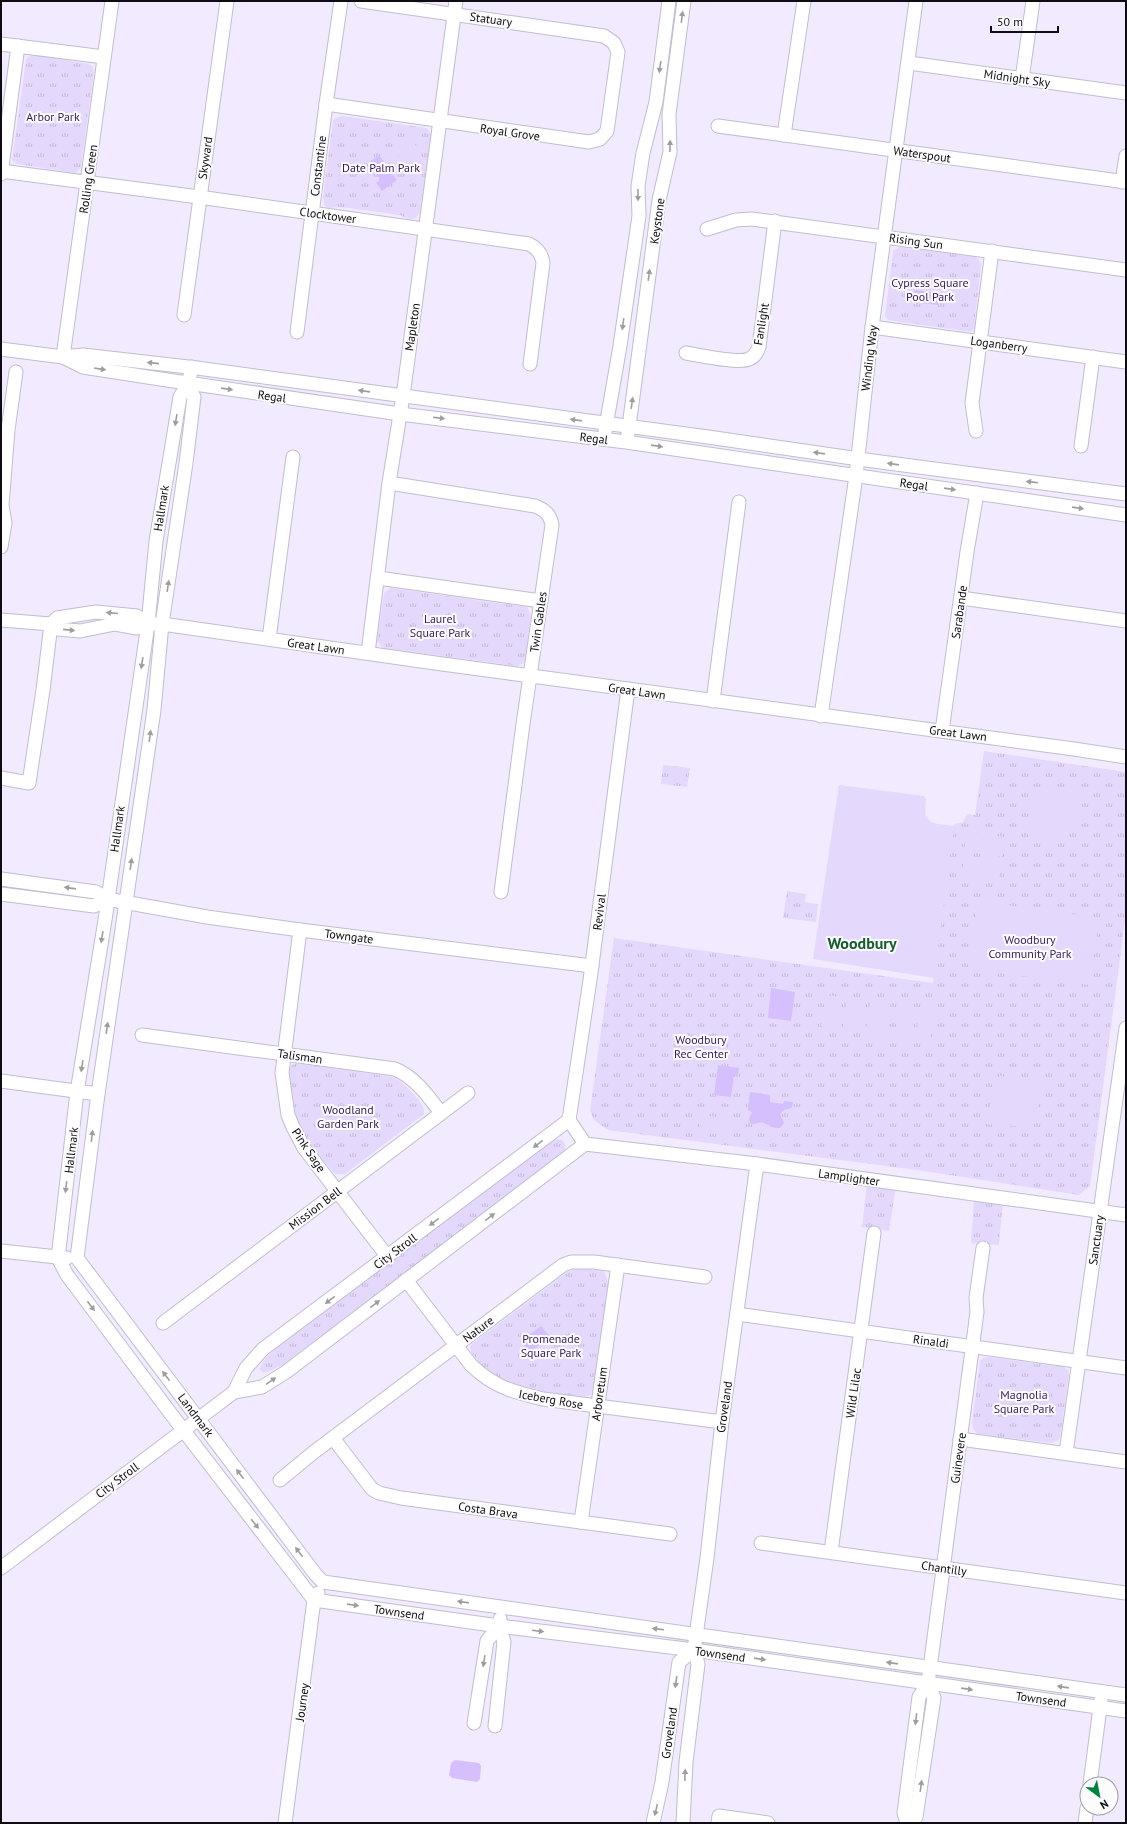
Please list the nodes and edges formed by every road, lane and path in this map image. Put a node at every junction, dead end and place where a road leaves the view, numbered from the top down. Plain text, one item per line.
1 (112, 1) edge
2 (227, 1) edge
3 (341, 1) edge
4 (361, 1) edge
5 (456, 1) edge
6 (669, 1) edge
7 (684, 1) edge
8 (804, 1) edge
9 (916, 1) edge
10 (1033, 1) edge
11 (454, 14) junction
12 (1, 44) edge
13 (18, 46) junction
14 (617, 47) joint
15 (104, 57) junction
16 (909, 64) junction
17 (1022, 79) junction
18 (1126, 93) edge
19 (326, 104) junction
20 (439, 122) junction
21 (718, 126) dead end
22 (784, 135) junction
23 (897, 151) junction
24 (1126, 156) edge
25 (1, 172) edge
26 (1124, 182) edge
27 (87, 183) junction
28 (199, 197) junction
29 (312, 213) junction
30 (775, 221) junction
31 (425, 229) junction
32 (707, 229) dead end
33 (885, 237) junction
34 (992, 251) junction
35 (1126, 270) edge
36 (184, 315) dead end
37 (872, 327) junction
38 (297, 332) dead end
39 (981, 342) junction
40 (1, 349) edge
41 (686, 353) dead end
42 (63, 357) junction
43 (1093, 357) junction
44 (1126, 362) edge
45 (530, 364) dead end
46 (192, 367) junction
47 (16, 372) dead end
48 (188, 384) junction
49 (403, 396) junction
50 (400, 414) junction
51 (606, 424) junction
52 (629, 426) junction
53 (976, 431) dead end
54 (604, 439) junction
55 (626, 442) junction
56 (1081, 446) dead end
57 (293, 457) dead end
58 (857, 459) junction
59 (856, 476) junction
60 (389, 483) junction
61 (977, 494) junction
62 (1126, 494) edge
63 (739, 502) dead end
64 (1126, 515) edge
65 (1, 547) edge
66 (378, 578) junction
67 (961, 598) junction
68 (541, 601) junction
69 (1, 620) edge
70 (1126, 620) edge
71 (51, 624) junction
72 (148, 624) junction
73 (162, 624) junction
74 (269, 639) junction
75 (368, 653) junction
76 (530, 676) junction
77 (628, 689) junction
78 (713, 701) junction
79 (822, 716) junction
80 (942, 732) junction
81 (1126, 757) edge
82 (1, 778) edge
83 (1, 879) edge
84 (501, 892) dead end
85 (1, 894) edge
86 (107, 899) junction
87 (126, 903) junction
88 (300, 930) junction
89 (592, 966) junction
90 (1126, 1028) edge
91 (142, 1034) dead end
92 (1125, 1042) edge
93 (284, 1053) junction
94 (1, 1081) edge
95 (78, 1092) junction
96 (468, 1093) dead end
97 (98, 1094) junction
98 (441, 1113) junction
99 (569, 1120) junction
100 (585, 1144) junction
101 (758, 1164) junction
102 (337, 1191) junction
103 (1100, 1211) junction
104 (1126, 1214) edge
105 (874, 1234) dead end
106 (983, 1248) dead end
107 (1, 1251) edge
108 (78, 1252) junction
109 (387, 1256) junction
110 (58, 1258) junction
111 (618, 1265) junction
112 (705, 1277) dead end
113 (406, 1280) junction
114 (737, 1314) junction
115 (163, 1323) dead end
116 (861, 1331) junction
117 (456, 1346) junction
118 (972, 1347) junction
119 (1079, 1361) junction
120 (1126, 1368) edge
121 (234, 1392) junction
122 (597, 1406) junction
123 (198, 1418) junction
124 (722, 1422) junction
125 (183, 1429) junction
126 (333, 1438) junction
127 (960, 1439) junction
128 (1066, 1453) junction
129 (1126, 1462) edge
130 (280, 1480) dead end
131 (581, 1522) junction
132 (670, 1534) dead end
133 (761, 1543) dead end
134 (831, 1552) junction
135 (1, 1568) edge
136 (943, 1568) junction
137 (323, 1582) junction
138 (1126, 1593) edge
139 (314, 1600) junction
140 (502, 1607) junction
141 (499, 1626) junction
142 (696, 1634) junction
143 (694, 1650) junction
144 (930, 1668) junction
145 (928, 1683) junction
146 (1102, 1692) junction
147 (1126, 1695) edge
148 (1100, 1708) junction
149 (1126, 1711) edge
150 (474, 1723) dead end
151 (496, 1726) dead end
152 (1091, 1776) edge
153 (285, 1823) edge
154 (653, 1823) edge
155 (684, 1823) edge
156 (718, 1823) edge
157 (768, 1823) edge
158 (907, 1823) edge
159 (911, 1823) edge

1 - 15 street, Rolling Green
2 - 28 street, Skyward
3 - 19 street, Constantine
4 - 11 street, Statuary
5 - 11 street, Mapleton
6 -> 51 street, Keystone
52 -> 7 street, Keystone
8 - 22 street
9 - 16 street, Winding Way
10 - 17 street
11 - 14 street, Statuary
11 - 20 street, Mapleton
12 - 13 street
13 - 15 street
13 - 25 street
14 - 20 street, Royal Grove
15 - 27 street, Rolling Green
16 - 17 street, Midnight Sky
16 - 23 street, Winding Way
17 - 18 street, Midnight Sky
19 - 20 street, Royal Grove
19 - 29 street, Constantine
20 - 31 street, Mapleton
21 - 22 street, Waterspout
22 - 23 street, Waterspout
23 - 26 street, Waterspout
23 - 33 street, Winding Way
24 - 26 street
25 - 27 street, Clocktower
27 - 28 street, Clocktower
27 - 42 street, Rolling Green
28 - 29 street, Clocktower
28 - 36 street, Skyward
29 - 31 street, Clocktower
29 - 38 street, Constantine
30 - 32 street, Rising Sun
30 - 33 street, Rising Sun
30 - 41 street, Fanlight
31 - 45 street, Clocktower
31 - 49 street, Mapleton
33 - 34 street, Rising Sun
33 - 37 street, Winding Way
34 - 35 street, Rising Sun
34 - 39 street
37 - 39 street, Loganberry
37 - 58 street, Winding Way
39 - 43 street, Loganberry
39 - 53 street
40 - 42 street, Regal
46 -> 42 street, Regal
42 -> 48 street, Regal
43 - 44 street, Loganberry
43 - 56 street
46 - 48 street, Hallmark
49 -> 46 street, Regal
47 - 65 street
48 -> 50 street, Regal
48 -> 72 street, Hallmark
73 -> 48 street, Hallmark
49 - 50 street, Mapleton
51 -> 49 street, Regal
50 -> 54 street, Regal
50 - 60 street, Mapleton
51 - 52 street, Regal
51 - 54 street, Keystone
52 - 55 street, Keystone
58 -> 52 street, Regal
54 - 55 street, Regal
55 -> 59 street, Regal
57 - 74 street
58 - 59 street, Winding Way
62 -> 58 street, Regal
59 -> 61 street, Regal
59 - 79 street, Winding Way
60 - 66 street, Mapleton
60 - 68 street, Twin Gables
61 -> 64 street, Regal
61 - 67 street, Sarabande
63 - 78 street
66 - 68 street
66 - 75 street, Mapleton
67 - 70 street
67 - 80 street, Sarabande
68 - 76 street, Twin Gables
69 - 71 street
71 - 72 street
71 - 82 street
72 - 73 street, Great Lawn
72 -> 86 street, Hallmark
73 - 74 street, Great Lawn
87 -> 73 street, Hallmark
74 - 75 street, Great Lawn
75 - 76 street, Great Lawn
76 - 77 street, Great Lawn
76 - 84 street, Twin Gables
77 - 78 street, Great Lawn
77 - 89 street, Revival
78 - 79 street, Great Lawn
79 - 80 street, Great Lawn
80 - 81 street, Great Lawn
86 -> 83 street, Towngate
85 - 86 street
86 - 87 street, Towngate
86 -> 95 street, Hallmark
87 - 88 street, Towngate
97 -> 87 street, Hallmark
88 - 89 street, Towngate
88 - 93 street, Pink Sage
89 - 99 street, Revival
90 - 92 street, Sanctuary
91 - 93 street, Talisman
92 - 103 street, Sanctuary
93 - 98 street, Talisman
93 - 102 street, Pink Sage
94 - 95 street
95 - 97 street
95 -> 110 street, Hallmark
96 - 98 street, Mission Bell
108 -> 97 street, Hallmark
98 - 102 street, Mission Bell
99 - 100 street
99 -> 109 street, City Stroll
100 - 101 street, Lamplighter
113 -> 100 street, City Stroll
101 - 103 street, Lamplighter
101 - 114 street, Groveland
102 - 109 street, Pink Sage
102 - 115 street, Mission Bell
103 - 104 street, Lamplighter
103 - 119 street, Sanctuary
105 - 116 street, Wild Lilac
106 - 118 street, Guinevere
107 - 110 street
108 - 110 street
123 -> 108 street, Landmark
109 -> 121 street, City Stroll
110 -> 125 street, Landmark
111 - 112 street, Nature
111 - 117 street, Nature
111 - 122 street, Arboretum
113 - 117 street, Iceberg Rose
121 -> 113 street, City Stroll
114 - 116 street, Rinaldi
114 - 124 street, Groveland
116 - 118 street, Rinaldi
116 - 134 street, Wild Lilac
117 - 122 street, Iceberg Rose
117 - 126 street, Nature
118 - 119 street, Rinaldi
118 - 127 street, Guinevere
119 - 120 street, Rinaldi
119 - 128 street, Sanctuary
121 - 123 street, City Stroll
122 - 124 street, Iceberg Rose
122 - 131 street, Arboretum
123 - 125 street, City Stroll
137 -> 123 street, Landmark
124 - 142 street, Groveland
125 - 135 street, City Stroll
125 -> 139 street, Landmark
126 - 130 street, Nature
126 - 131 street, Costa Brava
127 - 128 street
127 - 136 street, Guinevere
128 - 129 street
131 - 132 street, Costa Brava
133 - 134 street, Chantilly
134 - 136 street, Chantilly
136 - 138 street, Chantilly
136 - 144 street, Guinevere
137 - 139 street, Journey
140 -> 137 street, Townsend
139 -> 141 street, Townsend
139 - 153 street, Journey
140 - 141 street
142 -> 140 street, Townsend
141 -> 143 street, Townsend
141 -> 150 street
141 - 151 street
142 - 143 street, Groveland
144 -> 142 street, Townsend
143 -> 145 street, Townsend
143 -> 154 street, Groveland
155 -> 143 street, Groveland
144 - 145 street, Guinevere
146 -> 144 street, Townsend
145 -> 148 street, Townsend
145 -> 158 street
159 -> 145 street
146 - 147 street, Townsend
146 - 148 street
148 - 149 street, Townsend
148 - 152 street
156 - 157 street

